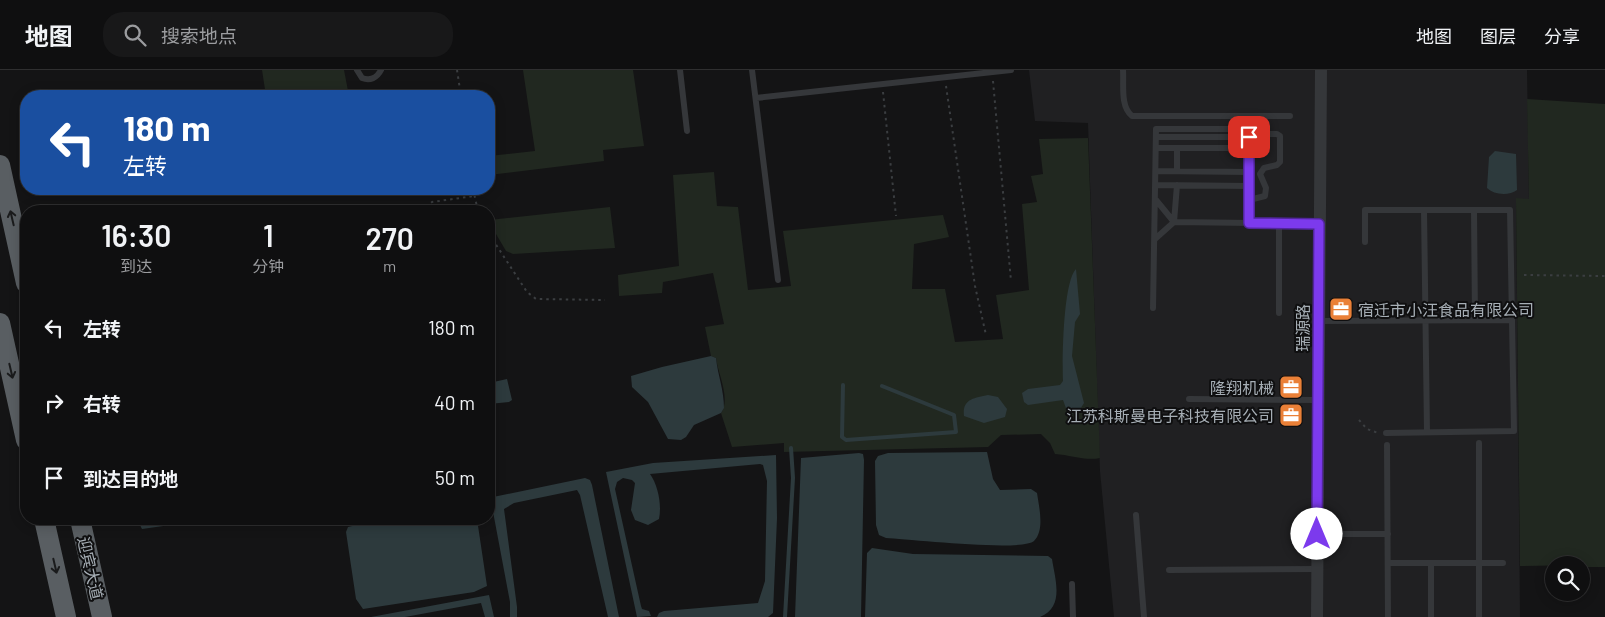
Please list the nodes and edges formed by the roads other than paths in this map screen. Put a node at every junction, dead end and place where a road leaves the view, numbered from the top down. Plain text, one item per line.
1 (357, 70) edge
2 (381, 70) edge
3 (680, 70) edge
4 (752, 70) edge
5 (1011, 70) edge
6 (1123, 70) edge
7 (1320, 70) edge
8 (756, 98) junction
9 (1290, 116) dead end
10 (687, 131) dead end
11 (1249, 136) junction
12 (1156, 137) junction
13 (1156, 148) junction
14 (1177, 148) junction
15 (1249, 148) junction
16 (0, 165) edge
17 (1156, 171) junction
18 (1177, 171) junction
19 (1249, 172) junction
20 (1156, 185) junction
21 (1177, 185) junction
22 (1249, 186) junction
23 (1156, 200) junction
24 (1249, 200) junction
25 (1424, 210) junction
26 (1474, 210) junction
27 (1174, 222) junction
28 (1249, 223) junction
29 (1278, 223) junction
30 (1319, 224) junction
31 (1156, 239) junction
32 (1365, 242) dead end
33 (20, 256) edge
34 (778, 280) dead end
35 (1153, 308) dead end
36 (1279, 313) dead end
37 (1426, 320) junction
38 (1475, 320) junction
39 (1512, 320) junction
40 (1319, 321) junction
41 (0, 323) edge
42 (1189, 399) dead end
43 (1318, 400) junction
44 (20, 413) edge
45 (1427, 432) junction
46 (1386, 433) road end
47 (1479, 442) dead end
48 (1387, 445) dead end
49 (1136, 515) dead end
50 (45, 525) edge
51 (81, 525) edge
52 (1317, 534) junction
53 (1388, 534) junction
54 (1388, 563) junction
55 (1432, 563) junction
56 (1478, 563) junction
57 (1503, 563) dead end
58 (1317, 569) junction
59 (1169, 570) dead end
60 (1072, 584) dead end
61 (66, 617) edge
62 (102, 617) edge
63 (1073, 617) edge
64 (1144, 617) edge
65 (1317, 617) edge
66 (1388, 617) edge
67 (1431, 617) edge
68 (1479, 617) edge

1 - 2 lane
3 - 10 lane
4 - 8 lane
5 - 8 lane
6 - 9 lane
7 - 30 street, 瑞源路
8 - 34 lane
11 - 12 lane
11 - 12 lane
11 - 15 lane
11 - 24 lane
12 - 13 lane
13 - 14 lane
13 - 17 lane
14 - 15 lane
14 - 18 lane
15 - 19 lane
33 -> 16 highway
17 - 18 lane
17 - 20 lane
18 - 19 lane
19 - 22 lane
20 - 21 lane
20 - 23 lane
21 - 22 lane
21 - 27 lane
22 - 24 lane
23 - 27 lane
23 - 31 lane
24 - 28 lane
25 - 26 lane
25 - 32 lane
25 - 37 lane
26 - 38 lane
26 - 39 lane
27 - 28 lane
27 - 31 lane
28 - 29 lane
29 - 30 lane
29 - 36 lane
30 - 40 street, 瑞源路
31 - 35 lane
37 - 38 lane
37 - 40 lane
37 - 45 lane
38 - 39 lane
39 - 45 lane
40 - 43 street, 瑞源路
41 -> 44 highway
42 - 43 lane
43 - 52 street, 瑞源路
45 - 46 lane
47 - 56 lane
48 - 53 lane
49 - 64 lane
50 -> 61 highway
51 - 62 highway, 迎宾大道
52 - 53 lane
52 - 58 street, 瑞源路
53 - 54 lane
54 - 55 lane
54 - 66 lane
55 - 56 lane
55 - 67 lane
56 - 57 lane
56 - 68 lane
58 - 59 lane
58 - 65 street, 瑞源路
60 - 63 lane

